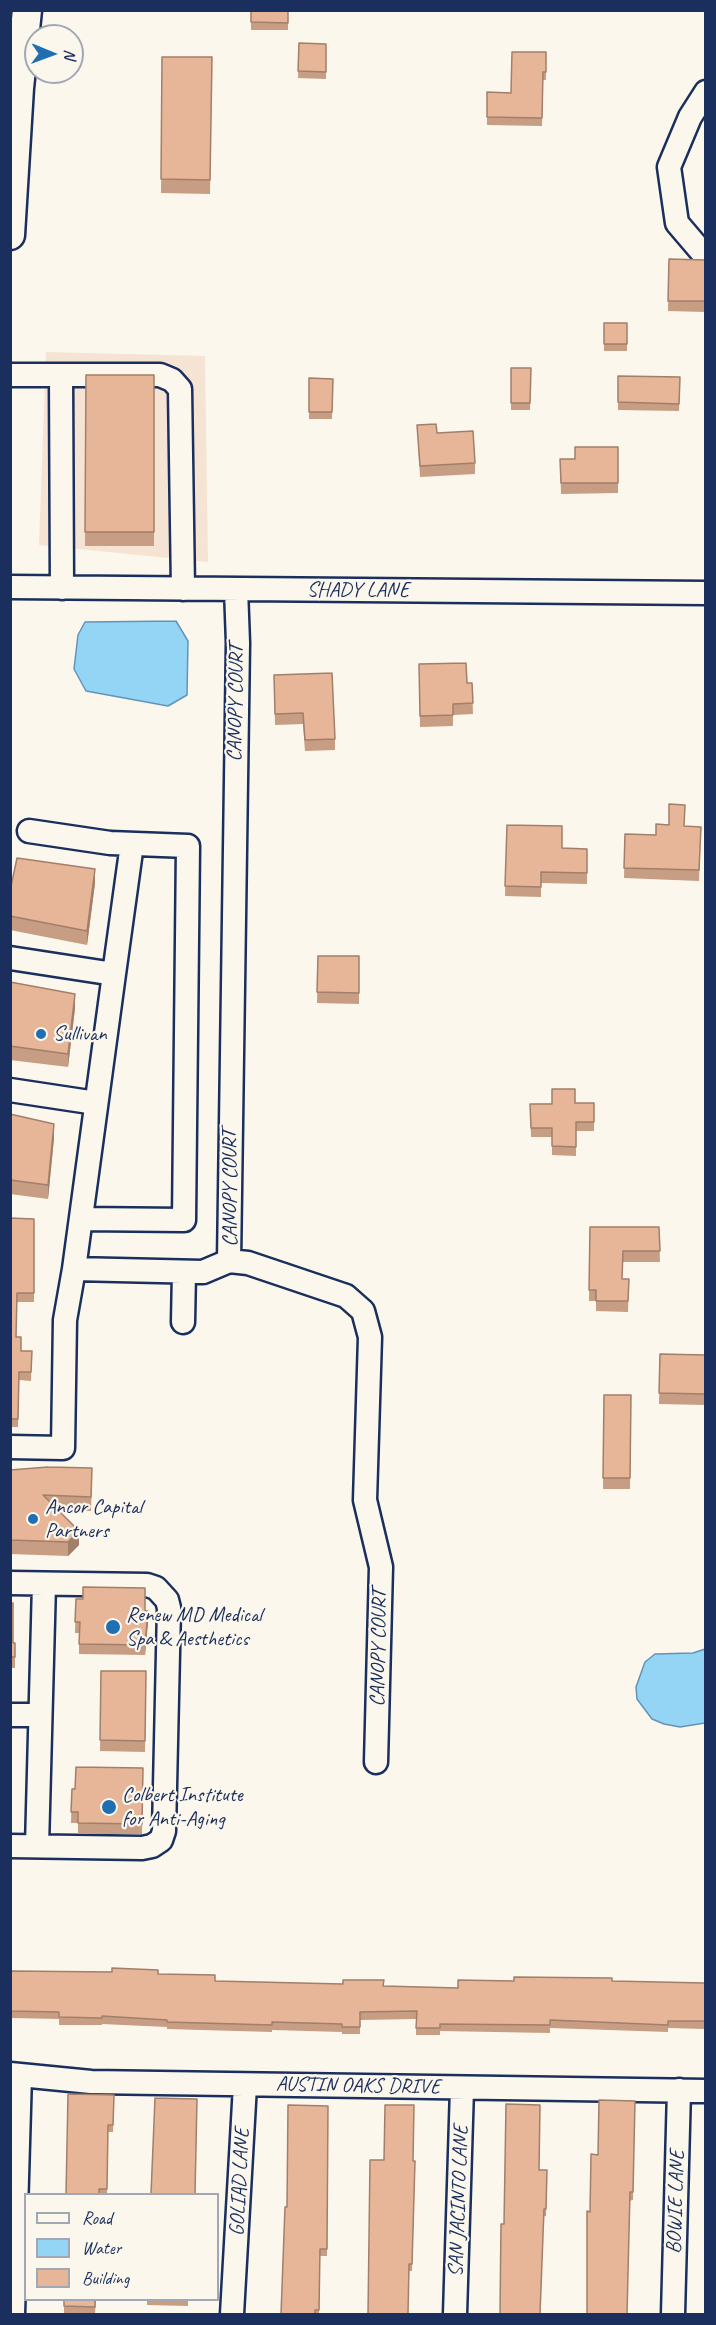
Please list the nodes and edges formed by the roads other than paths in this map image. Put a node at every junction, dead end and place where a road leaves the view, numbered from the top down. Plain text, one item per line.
1 (27, 10) edge
2 (705, 92) edge
3 (10, 235) edge
4 (705, 257) edge
5 (10, 375) edge
6 (61, 375) junction
7 (10, 587) edge
8 (62, 588) junction
9 (183, 589) junction
10 (236, 589) junction
11 (705, 593) edge
12 (29, 831) dead end
13 (132, 844) junction
14 (10, 958) edge
15 (114, 974) junction
16 (10, 1090) edge
17 (96, 1103) junction
18 (81, 1219) junction
19 (229, 1261) junction
20 (74, 1269) junction
21 (184, 1272) junction
22 (183, 1322) dead end
23 (10, 1447) edge
24 (10, 1583) edge
25 (45, 1584) junction
26 (10, 1715) edge
27 (40, 1715) junction
28 (376, 1762) dead end
29 (10, 1846) edge
30 (37, 1846) junction
31 (15, 2075) edge
32 (245, 2085) junction
33 (462, 2088) junction
34 (679, 2090) junction
35 (705, 2091) edge
36 (13, 2314) edge
37 (232, 2314) edge
38 (455, 2314) edge
39 (673, 2314) edge

1 - 3 main road
2 - 4 street
5 - 6 street
6 - 8 street
6 - 9 street
7 - 8 street, SHADY LANE
8 - 9 street, SHADY LANE
9 - 10 street, SHADY LANE
10 - 11 street, SHADY LANE
10 - 19 street, CANOPY COURT
12 - 13 street
13 - 15 street
13 - 18 street
14 - 15 street
15 - 17 street
16 - 17 street
17 - 18 street
18 - 20 street
19 - 21 street
19 - 28 street, CANOPY COURT
20 - 21 street
20 - 23 street
21 - 22 street
24 - 25 street
25 - 27 street
25 - 30 street
26 - 27 street
27 - 30 street
29 - 30 street
31 - 32 street, AUSTIN OAKS DRIVE
31 - 36 street
32 - 33 street, AUSTIN OAKS DRIVE
32 - 37 street, GOLIAD LANE
33 - 34 street, AUSTIN OAKS DRIVE
33 - 38 street, SAN JACINTO LANE
34 - 35 street, AUSTIN OAKS DRIVE
34 - 39 street, BOWIE LANE

